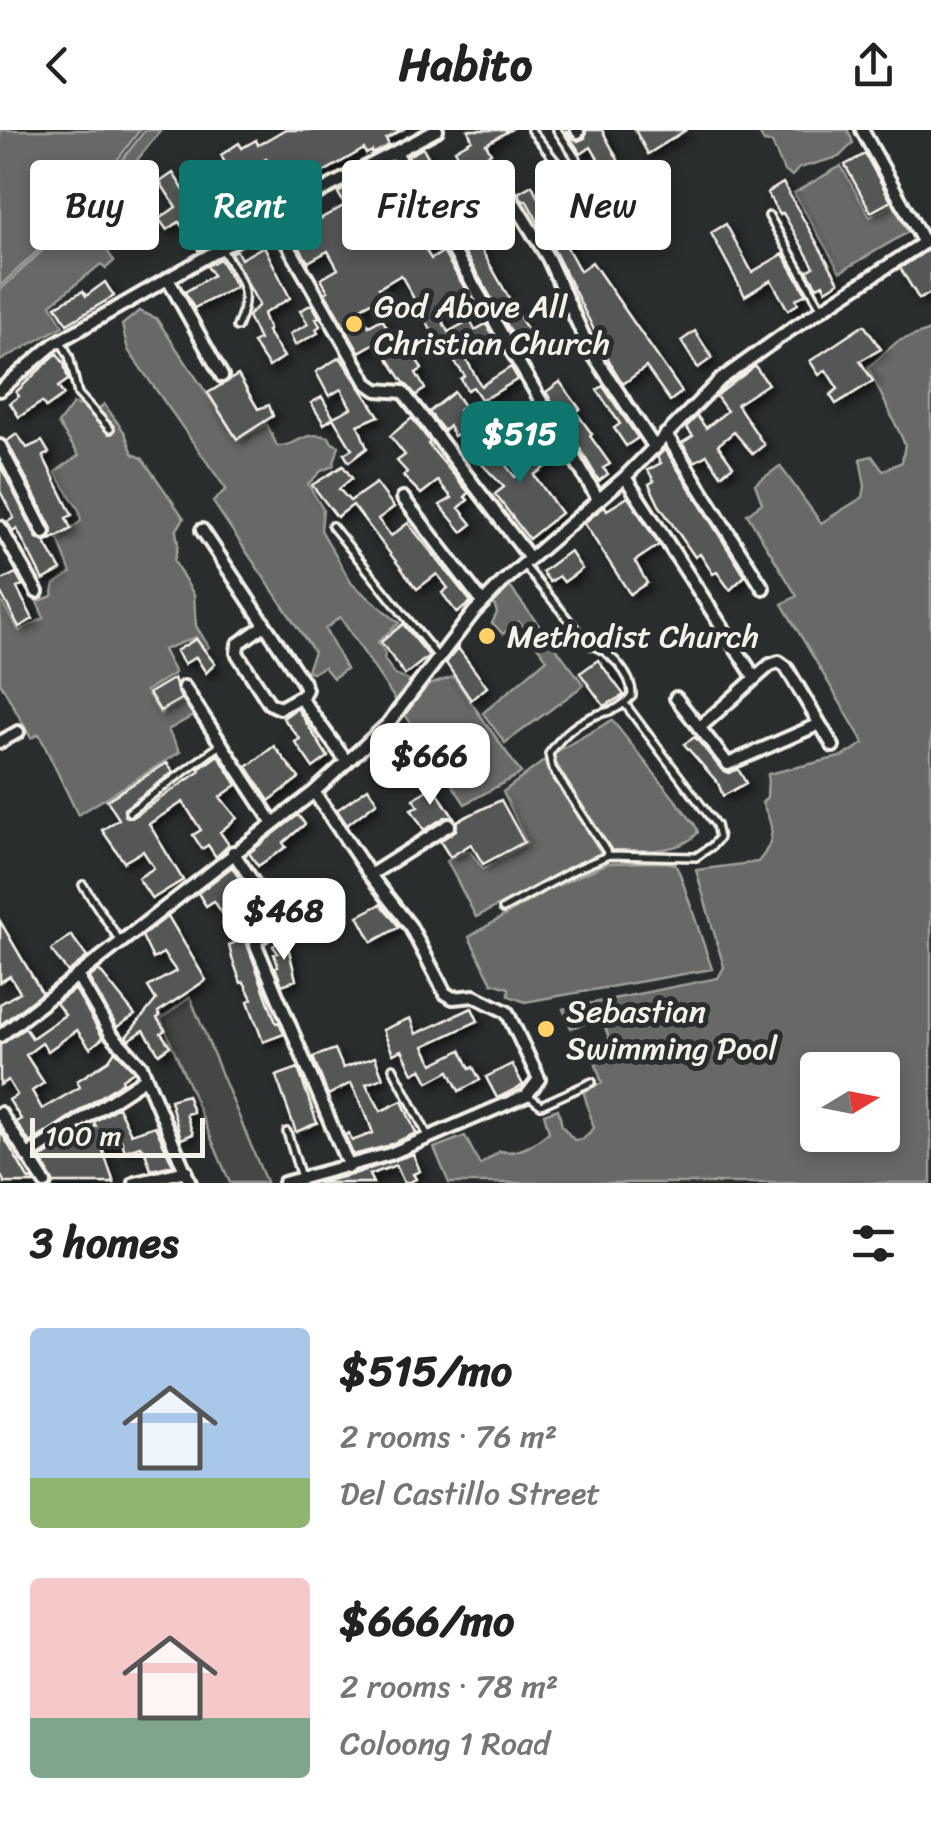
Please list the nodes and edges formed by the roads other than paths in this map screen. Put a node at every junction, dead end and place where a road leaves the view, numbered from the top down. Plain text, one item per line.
1 (437, 130) edge
2 (531, 130) edge
3 (557, 130) edge
4 (862, 130) edge
5 (396, 152) junction
6 (555, 160) edge
7 (577, 160) edge
8 (322, 192) edge
9 (515, 204) edge
10 (769, 216) dead end
11 (927, 240) edge
12 (217, 250) edge
13 (222, 250) edge
14 (291, 250) edge
15 (168, 278) junction
16 (822, 309) junction
17 (237, 326) dead end
18 (61, 340) junction
19 (222, 376) dead end
20 (0, 390) edge
21 (110, 429) dead end
22 (666, 434) junction
23 (0, 446) edge
24 (655, 448) junction
25 (625, 477) junction
26 (404, 498) dead end
27 (598, 499) junction
28 (0, 526) edge
29 (332, 526) dead end
30 (202, 530) dead end
31 (44, 533) dead end
32 (526, 560) junction
33 (763, 588) dead end
34 (36, 592) dead end
35 (483, 603) junction
36 (265, 625) junction
37 (439, 658) junction
38 (756, 678) junction
39 (184, 687) dead end
40 (300, 698) junction
41 (676, 698) dead end
42 (625, 704) junction
43 (820, 724) junction
44 (699, 728) junction
45 (18, 732) dead end
46 (0, 742) edge
47 (221, 744) junction
48 (833, 746) dead end
49 (347, 762) junction
50 (314, 792) junction
51 (129, 812) dead end
52 (273, 823) junction
53 (449, 826) dead end
54 (234, 852) junction
55 (610, 856) junction
56 (370, 876) junction
57 (83, 886) dead end
58 (503, 909) dead end
59 (120, 941) junction
60 (77, 975) junction
61 (0, 1036) edge
62 (393, 1068) dead end
63 (146, 1078) junction
64 (592, 1082) dead end
65 (524, 1096) junction
66 (0, 1114) edge
67 (287, 1132) dead end
68 (429, 1138) junction
69 (26, 1156) junction
70 (349, 1167) junction
71 (188, 1177) edge
72 (301, 1179) junction
73 (45, 1183) edge
74 (135, 1183) edge
75 (284, 1183) edge

1 - 5 street
2 - 6 lane
3 - 7 lane
4 - 11 street
5 - 8 street
5 - 27 street
9 - 24 street
10 - 16 lane
11 - 16 street
12 - 15 street
13 - 17 lane
14 - 32 street
15 - 18 street
15 - 19 street
16 - 22 street
18 - 20 street
18 - 21 lane
22 - 24 street
22 - 33 street
23 - 31 street
24 - 25 street
25 - 27 street
25 - 38 street
26 - 35 street
27 - 32 street
28 - 34 street
29 - 37 lane
30 - 36 street
32 - 35 street
32 - 42 lane
35 - 37 street
36 - 40 street
36 - 40 street
37 - 49 street
38 - 43 street
38 - 44 street
39 - 47 street
40 - 49 street
41 - 44 street
42 - 55 lane
42 - 55 lane
43 - 44 street
43 - 48 street
45 - 46 street
47 - 51 lane
47 - 52 street
49 - 50 street
50 - 52 street
50 - 56 street
52 - 54 street
53 - 56 street
54 - 59 street
54 - 70 street
55 - 58 lane
56 - 65 street
57 - 59 lane
59 - 60 street
60 - 61 street
60 - 63 street
62 - 68 lane
63 - 69 street
63 - 71 street
64 - 65 lane
65 - 68 street
66 - 69 street
67 - 72 lane
68 - 70 street
69 - 73 street
70 - 72 street
71 - 74 street
72 - 75 street

